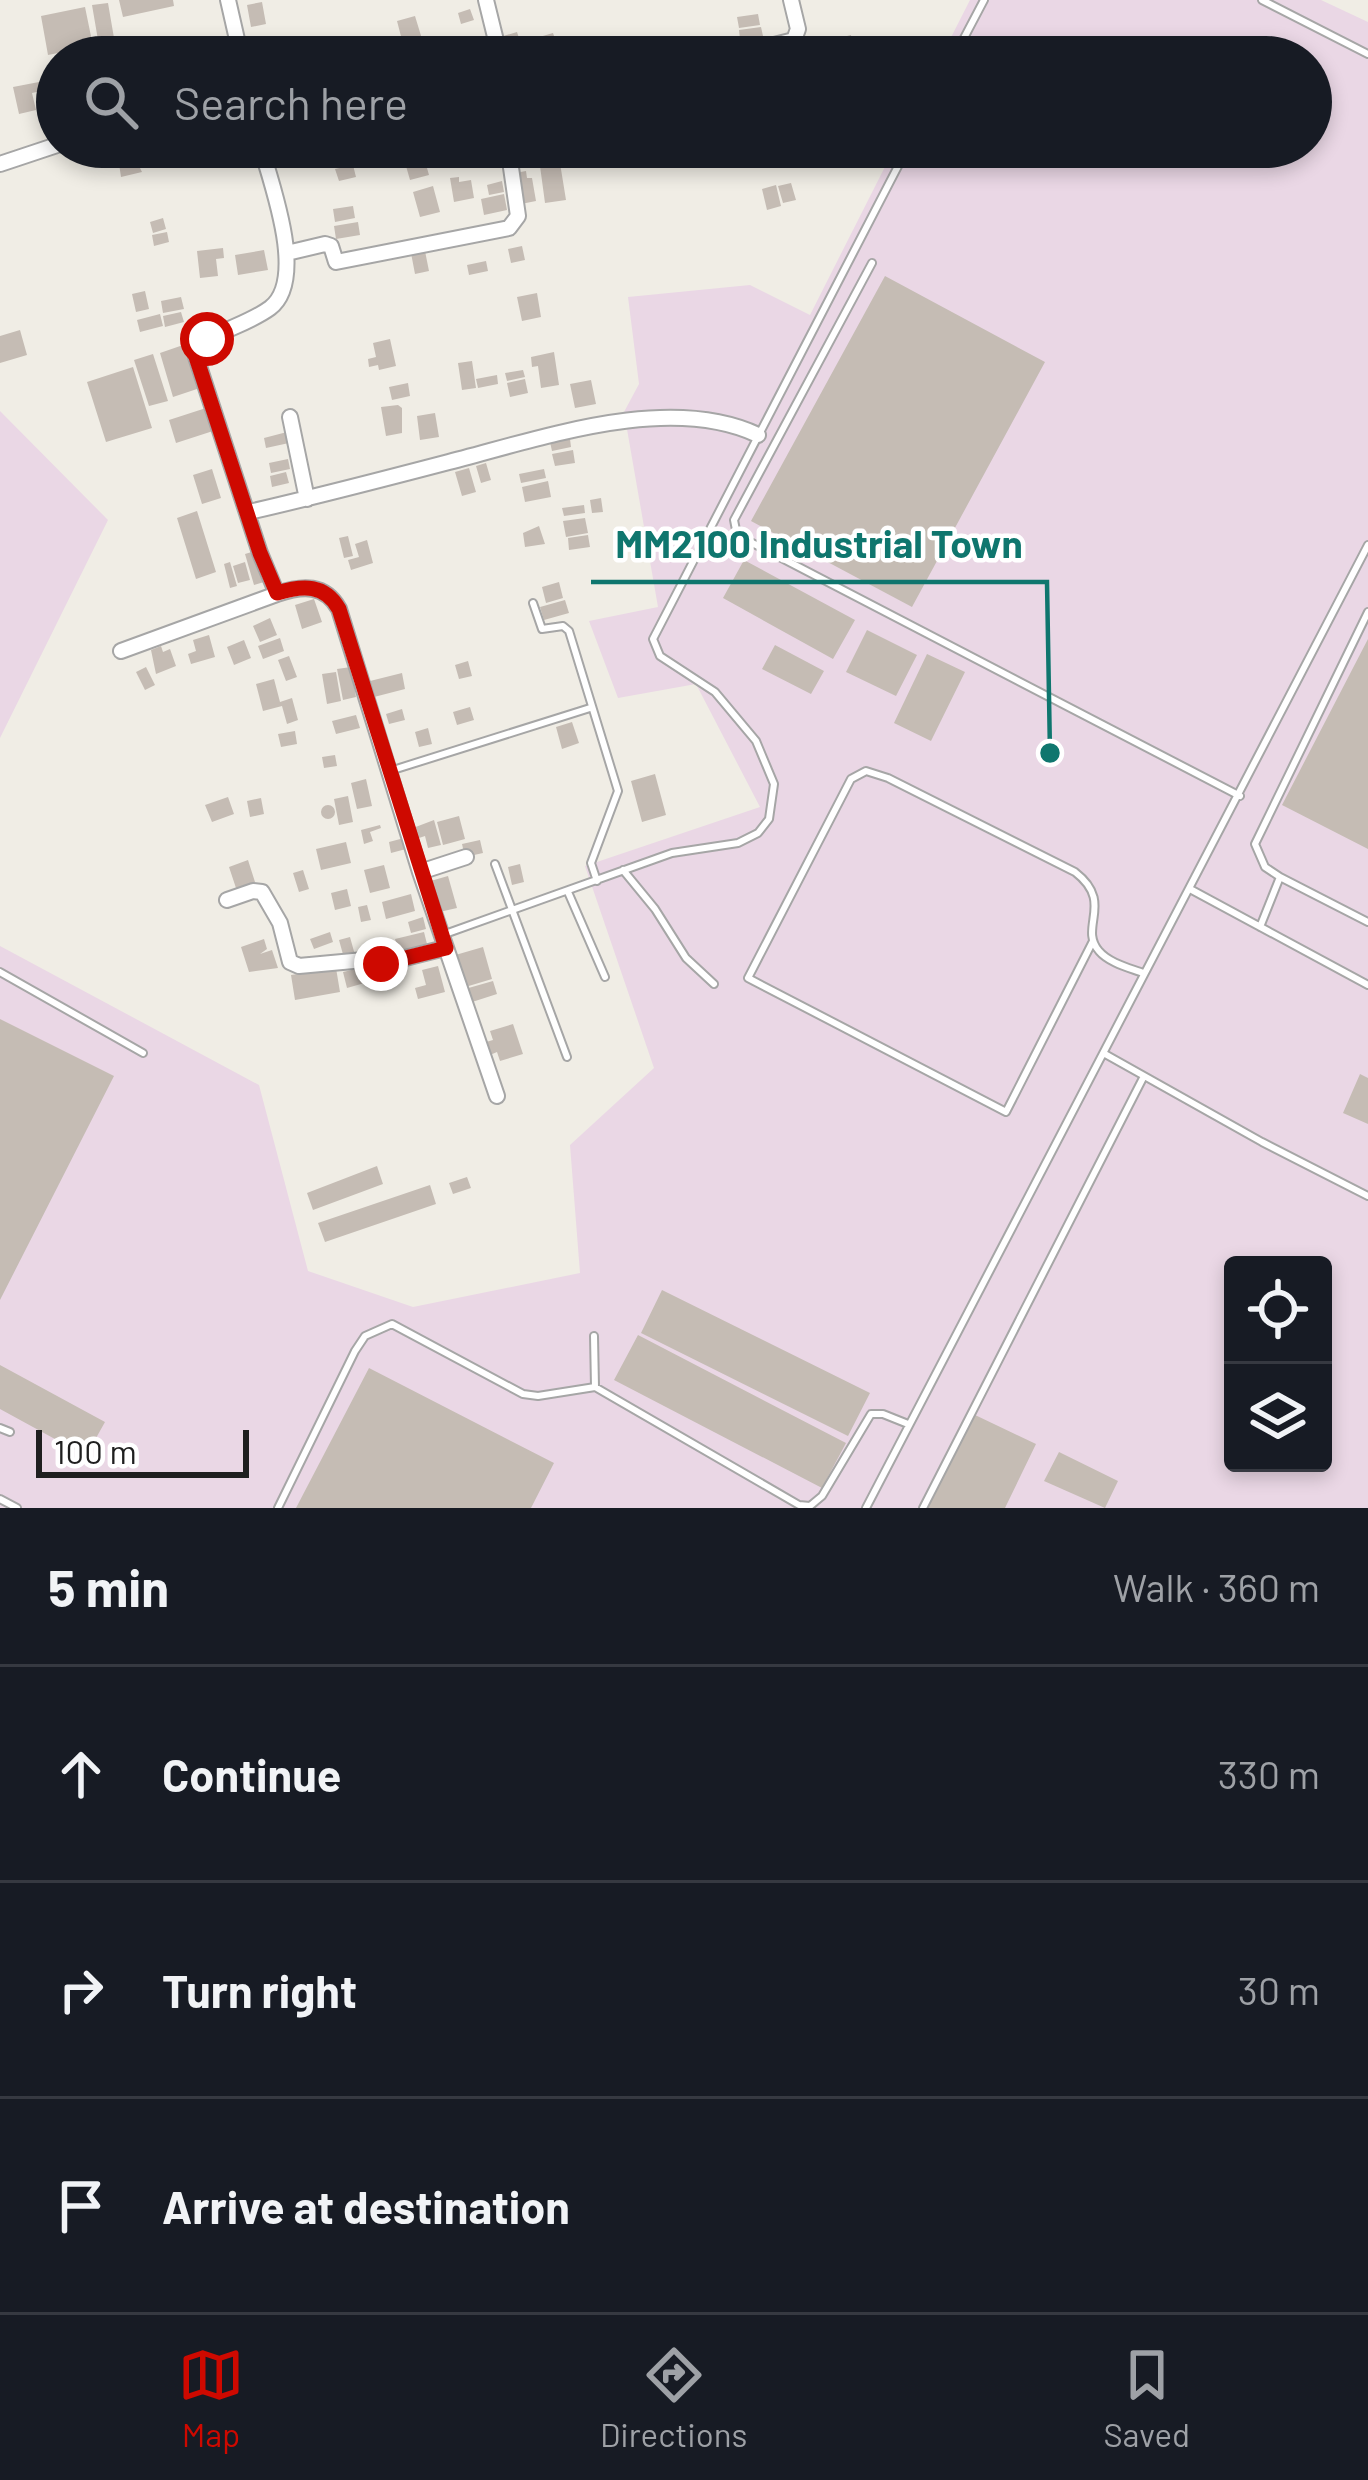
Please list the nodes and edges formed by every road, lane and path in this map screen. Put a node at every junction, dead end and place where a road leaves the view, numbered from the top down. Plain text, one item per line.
1 (228, 0) edge
2 (486, 0) edge
3 (791, 0) edge
4 (984, 0) edge
5 (1262, 0) edge
6 (236, 36) edge
7 (495, 36) edge
8 (795, 36) edge
9 (966, 36) edge
10 (1368, 53) edge
11 (36, 152) edge
12 (0, 164) edge
13 (266, 168) edge
14 (511, 168) edge
15 (897, 168) edge
16 (287, 253) junction
17 (872, 263) dead end
18 (290, 416) dead end
19 (758, 435) junction
20 (308, 499) junction
21 (249, 512) junction
22 (1368, 545) edge
23 (277, 593) junction
24 (533, 603) dead end
25 (1368, 612) edge
26 (121, 651) dead end
27 (590, 708) junction
28 (389, 771) junction
29 (1240, 796) junction
30 (466, 857) dead end
31 (495, 864) dead end
32 (623, 870) junction
33 (420, 872) junction
34 (1280, 877) junction
35 (597, 881) junction
36 (1190, 890) junction
37 (568, 892) junction
38 (227, 900) dead end
39 (511, 913) junction
40 (1368, 922) edge
41 (1260, 927) junction
42 (1094, 940) junction
43 (443, 941) junction
44 (0, 972) edge
45 (1144, 974) junction
46 (605, 977) dead end
47 (714, 984) dead end
48 (1368, 985) edge
49 (143, 1053) dead end
50 (1105, 1054) junction
51 (567, 1057) dead end
52 (1144, 1076) junction
53 (497, 1096) dead end
54 (1368, 1196) edge
55 (593, 1336) dead end
56 (595, 1387) junction
57 (908, 1424) junction
58 (0, 1427) edge
59 (10, 1432) dead end
60 (0, 1499) edge
61 (17, 1508) edge
62 (278, 1508) edge
63 (866, 1508) edge
64 (923, 1508) edge

1 - 6 street
2 - 7 street
3 - 8 street
4 - 9 lane
5 - 10 lane
11 - 12 street
13 - 16 street
14 - 16 street
15 - 19 lane
16 - 21 street
17 - 29 lane
18 - 20 street
19 - 20 street
19 - 32 lane
20 - 21 street
21 - 23 street
22 - 29 lane
23 - 26 street
23 - 28 street
24 - 27 lane
25 - 34 lane
27 - 28 lane
27 - 35 lane
28 - 33 street
29 - 36 lane
30 - 33 street
31 - 39 lane
32 - 35 lane
32 - 47 lane
33 - 43 street
34 - 40 lane
34 - 41 lane
35 - 37 lane
36 - 41 lane
36 - 45 lane
37 - 39 lane
37 - 46 lane
38 - 43 street
39 - 43 lane
39 - 51 lane
41 - 48 lane
42 - 42 lane
42 - 45 lane
43 - 53 street
44 - 49 lane
45 - 50 lane
50 - 52 lane
50 - 57 lane
52 - 54 lane
52 - 64 lane
55 - 56 lane
56 - 57 lane
56 - 62 lane
57 - 63 lane
58 - 59 lane
60 - 61 lane

